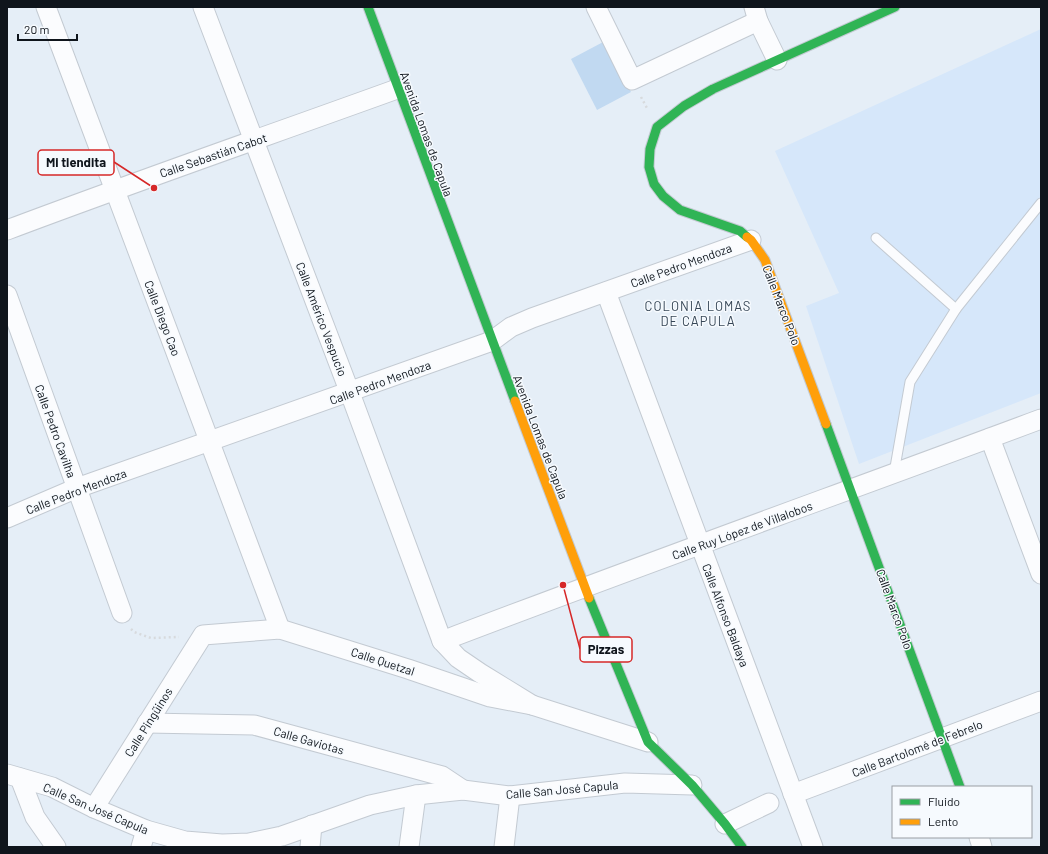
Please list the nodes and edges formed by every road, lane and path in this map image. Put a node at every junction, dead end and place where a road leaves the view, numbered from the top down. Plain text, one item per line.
1 (46, 7) edge
2 (203, 7) edge
3 (368, 7) edge
4 (596, 7) edge
5 (895, 7) edge
6 (756, 14) edge
7 (777, 60) junction
8 (632, 80) junction
9 (397, 89) junction
10 (657, 127) junction
11 (254, 141) junction
12 (114, 190) junction
13 (1041, 203) edge
14 (7, 230) edge
15 (876, 238) dead end
16 (751, 240) junction
17 (606, 292) junction
18 (7, 295) edge
19 (956, 309) junction
20 (492, 341) junction
21 (350, 393) junction
22 (1041, 419) edge
23 (990, 438) junction
24 (210, 442) junction
25 (894, 473) junction
26 (77, 488) junction
27 (851, 490) junction
28 (7, 518) edge
29 (700, 546) junction
30 (1041, 574) edge
31 (584, 587) junction
32 (122, 613) joint
33 (280, 629) junction
34 (203, 635) junction
35 (442, 641) junction
36 (1041, 701) edge
37 (532, 705) junction
38 (147, 722) junction
39 (943, 739) junction
40 (648, 742) junction
41 (13, 776) edge
42 (692, 785) junction
43 (960, 786) edge
44 (463, 790) junction
45 (794, 794) junction
46 (416, 795) junction
47 (510, 796) junction
48 (769, 803) dead end
49 (94, 808) junction
50 (725, 824) junction
51 (312, 825) junction
52 (143, 839) edge
53 (222, 845) edge
54 (56, 847) edge
55 (310, 847) edge
56 (409, 847) edge
57 (504, 847) edge
58 (742, 847) edge
59 (813, 847) edge

1 - 12 street, Calle Diego Cao
2 - 11 street, Calle Américo Vespucio
3 - 9 street, Avenida Lomas de Capula
4 - 8 street
5 - 7 street
6 - 7 street
6 - 8 street
7 - 10 street
8 - 10 path
9 - 11 street, Calle Sebastián Cabot
9 - 20 street, Avenida Lomas de Capula
10 - 16 street, Calle Marco Polo
11 - 12 street, Calle Sebastián Cabot
11 - 21 street, Calle Américo Vespucio
12 - 14 street, Calle Sebastián Cabot
12 - 24 street, Calle Diego Cao
13 - 19 lane
15 - 19 lane
16 - 17 street, Calle Pedro Mendoza
16 - 27 street, Calle Marco Polo
17 - 20 street, Calle Pedro Mendoza
17 - 29 street, Calle Alfonso Baldaya
18 - 26 street, Calle Pedro Cavilha
19 - 25 lane
20 - 21 street, Calle Pedro Mendoza
20 - 31 street, Avenida Lomas de Capula
21 - 24 street, Calle Pedro Mendoza
21 - 35 street, Calle Américo Vespucio
22 - 23 street, Calle Ruy López de Villalobos
23 - 25 street, Calle Ruy López de Villalobos
23 - 30 street
24 - 26 street, Calle Pedro Mendoza
24 - 33 street, Calle Diego Cao
25 - 27 street, Calle Ruy López de Villalobos
26 - 28 street, Calle Pedro Mendoza
26 - 32 street, Calle Pedro Cavilha
27 - 29 street, Calle Ruy López de Villalobos
27 - 39 street, Calle Marco Polo
29 - 31 street, Calle Ruy López de Villalobos
29 - 45 street, Calle Alfonso Baldaya
31 - 35 street, Calle Ruy López de Villalobos
31 - 40 street, Avenida Lomas de Capula
32 - 34 path
33 - 34 street, Calle Quetzal
33 - 37 street, Calle Quetzal
34 - 38 street, Calle Pingüinos
35 - 37 street, Calle Américo Vespucio
36 - 39 street, Calle Bartolomé de Febrelo
37 - 40 street, Calle Quetzal
38 - 44 street, Calle Gaviotas
38 - 49 street, Calle Pingüinos
39 - 43 street, Calle Marco Polo
39 - 45 street, Calle Bartolomé de Febrelo
40 - 42 street, Avenida Lomas de Capula
41 - 49 street, Calle San José Capula
41 - 54 street
42 - 47 street, Calle San José Capula
42 - 50 street, Avenida Lomas de Capula
44 - 46 street, Calle San José Capula
44 - 47 street, Calle San José Capula
45 - 59 street, Calle Alfonso Baldaya
46 - 51 street, Calle San José Capula
46 - 56 street
47 - 57 street
48 - 50 street
49 - 52 street, Calle San José Capula
50 - 58 street, Avenida Lomas de Capula
51 - 53 street, Calle San José Capula
51 - 55 street
52 - 53 street, Calle San José Capula

